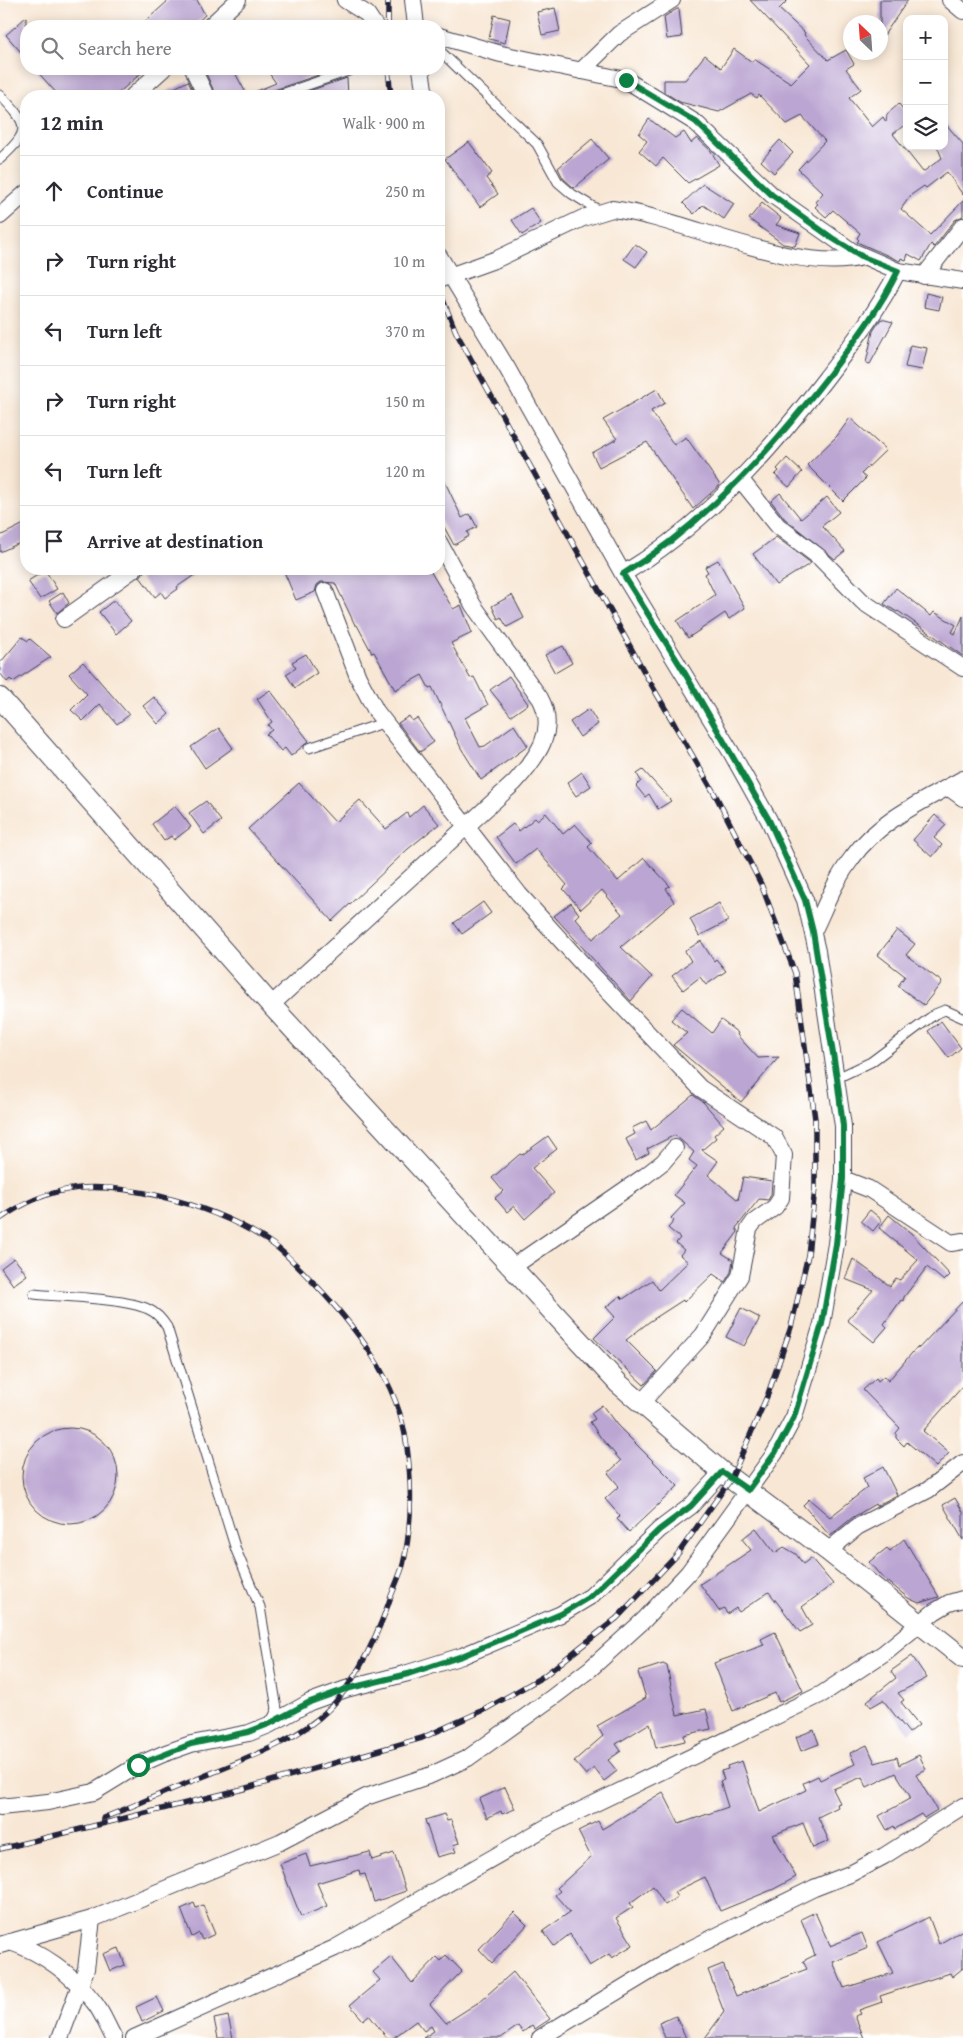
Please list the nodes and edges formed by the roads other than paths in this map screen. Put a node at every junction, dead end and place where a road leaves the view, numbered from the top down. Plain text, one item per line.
1 (238, 0) edge
2 (345, 0) edge
3 (414, 0) edge
4 (672, 0) edge
5 (950, 0) edge
6 (963, 11) edge
7 (216, 20) edge
8 (371, 20) edge
9 (416, 20) edge
10 (445, 38) edge
11 (445, 56) edge
12 (581, 71) junction
13 (156, 75) edge
14 (196, 75) edge
15 (337, 75) edge
16 (423, 75) edge
17 (139, 90) edge
18 (203, 90) edge
19 (293, 90) edge
20 (424, 90) edge
21 (0, 95) edge
22 (20, 115) edge
23 (20, 137) edge
24 (0, 158) edge
25 (20, 201) edge
26 (600, 211) junction
27 (0, 216) edge
28 (963, 226) edge
29 (863, 257) junction
30 (898, 271) junction
31 (924, 276) junction
32 (445, 278) edge
33 (445, 279) edge
34 (963, 281) edge
35 (740, 480) junction
36 (445, 553) edge
37 (623, 574) junction
38 (126, 575) edge
39 (325, 591) dead end
40 (64, 619) dead end
41 (963, 668) edge
42 (0, 698) edge
43 (383, 723) junction
44 (309, 748) dead end
45 (963, 779) edge
46 (948, 787) junction
47 (963, 798) edge
48 (466, 828) junction
49 (813, 932) junction
50 (271, 1005) junction
51 (963, 1018) edge
52 (837, 1078) junction
53 (675, 1148) dead end
54 (843, 1179) junction
55 (963, 1241) edge
56 (511, 1268) junction
57 (34, 1294) dead end
58 (641, 1403) junction
59 (963, 1463) edge
60 (722, 1472) junction
61 (748, 1490) junction
62 (828, 1551) junction
63 (963, 1598) edge
64 (920, 1625) junction
65 (963, 1658) edge
66 (269, 1724) junction
67 (963, 1806) edge
68 (0, 1807) edge
69 (92, 1919) junction
70 (5, 1943) edge
71 (79, 1987) junction
72 (60, 2038) edge
73 (114, 2038) edge
74 (134, 2038) edge
75 (540, 2038) edge

1 - 7 street
2 - 8 street
3 - 9 street
4 - 12 street
5 - 6 street
10 - 12 street
11 - 26 lane
12 - 29 street
13 - 17 street
14 - 18 street
15 - 19 lane
16 - 20 street
21 - 22 lane
23 - 24 lane
25 - 27 street
26 - 29 street
26 - 32 street
28 - 31 street
29 - 30 street
30 - 31 street
30 - 35 street
31 - 34 street
33 - 37 street
35 - 37 street
35 - 41 street
36 - 48 street
37 - 49 street
38 - 40 street
39 - 43 street
42 - 50 street
43 - 44 lane
43 - 48 street
45 - 46 street
46 - 47 street
46 - 49 street
48 - 50 street
48 - 58 street
49 - 52 street
50 - 56 street
51 - 52 lane
52 - 54 street
53 - 56 street
54 - 55 street
54 - 61 street
56 - 58 street
57 - 66 lane
58 - 60 street
59 - 62 street
60 - 61 street
60 - 66 street
61 - 62 street
61 - 69 street
62 - 64 street
63 - 64 street
64 - 65 street
64 - 74 street
66 - 68 street
67 - 75 street
69 - 70 street
69 - 71 street
70 - 71 street
71 - 72 street
71 - 73 street

